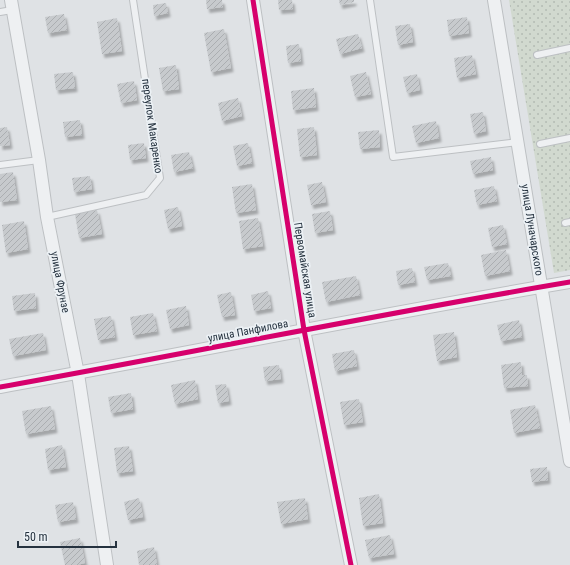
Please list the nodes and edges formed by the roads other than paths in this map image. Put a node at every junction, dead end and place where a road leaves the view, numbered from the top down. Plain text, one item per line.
1 (133, 0) edge
2 (253, 0) edge
3 (370, 0) edge
4 (494, 0) edge
5 (12, 5) edge
6 (0, 12) edge
7 (570, 48) edge
8 (537, 55) dead end
9 (570, 138) edge
10 (518, 142) junction
11 (540, 144) dead end
12 (39, 160) junction
13 (0, 165) edge
14 (47, 217) junction
15 (570, 282) edge
16 (541, 287) junction
17 (304, 330) junction
18 (78, 374) junction
19 (0, 387) edge
20 (570, 461) edge
21 (108, 565) edge
22 (351, 565) edge

1 - 14 lane, переулок Макаренко
2 - 17 street, Первомайская улица
3 - 10 lane
4 - 10 street, улица Луначарского
5 - 6 lane
5 - 12 street, улица Фрунзе
7 - 8 lane
9 - 11 lane
10 - 16 street, улица Луначарского
12 - 13 lane
12 - 14 street, улица Фрунзе
14 - 18 street, улица Фрунзе
15 - 16 street, улица Панфилова
16 - 17 street, улица Панфилова
16 - 20 street, улица Луначарского
17 - 18 street, улица Панфилова
17 - 22 street, Первомайская улица
18 - 19 street, улица Панфилова
18 - 21 street, улица Фрунзе

